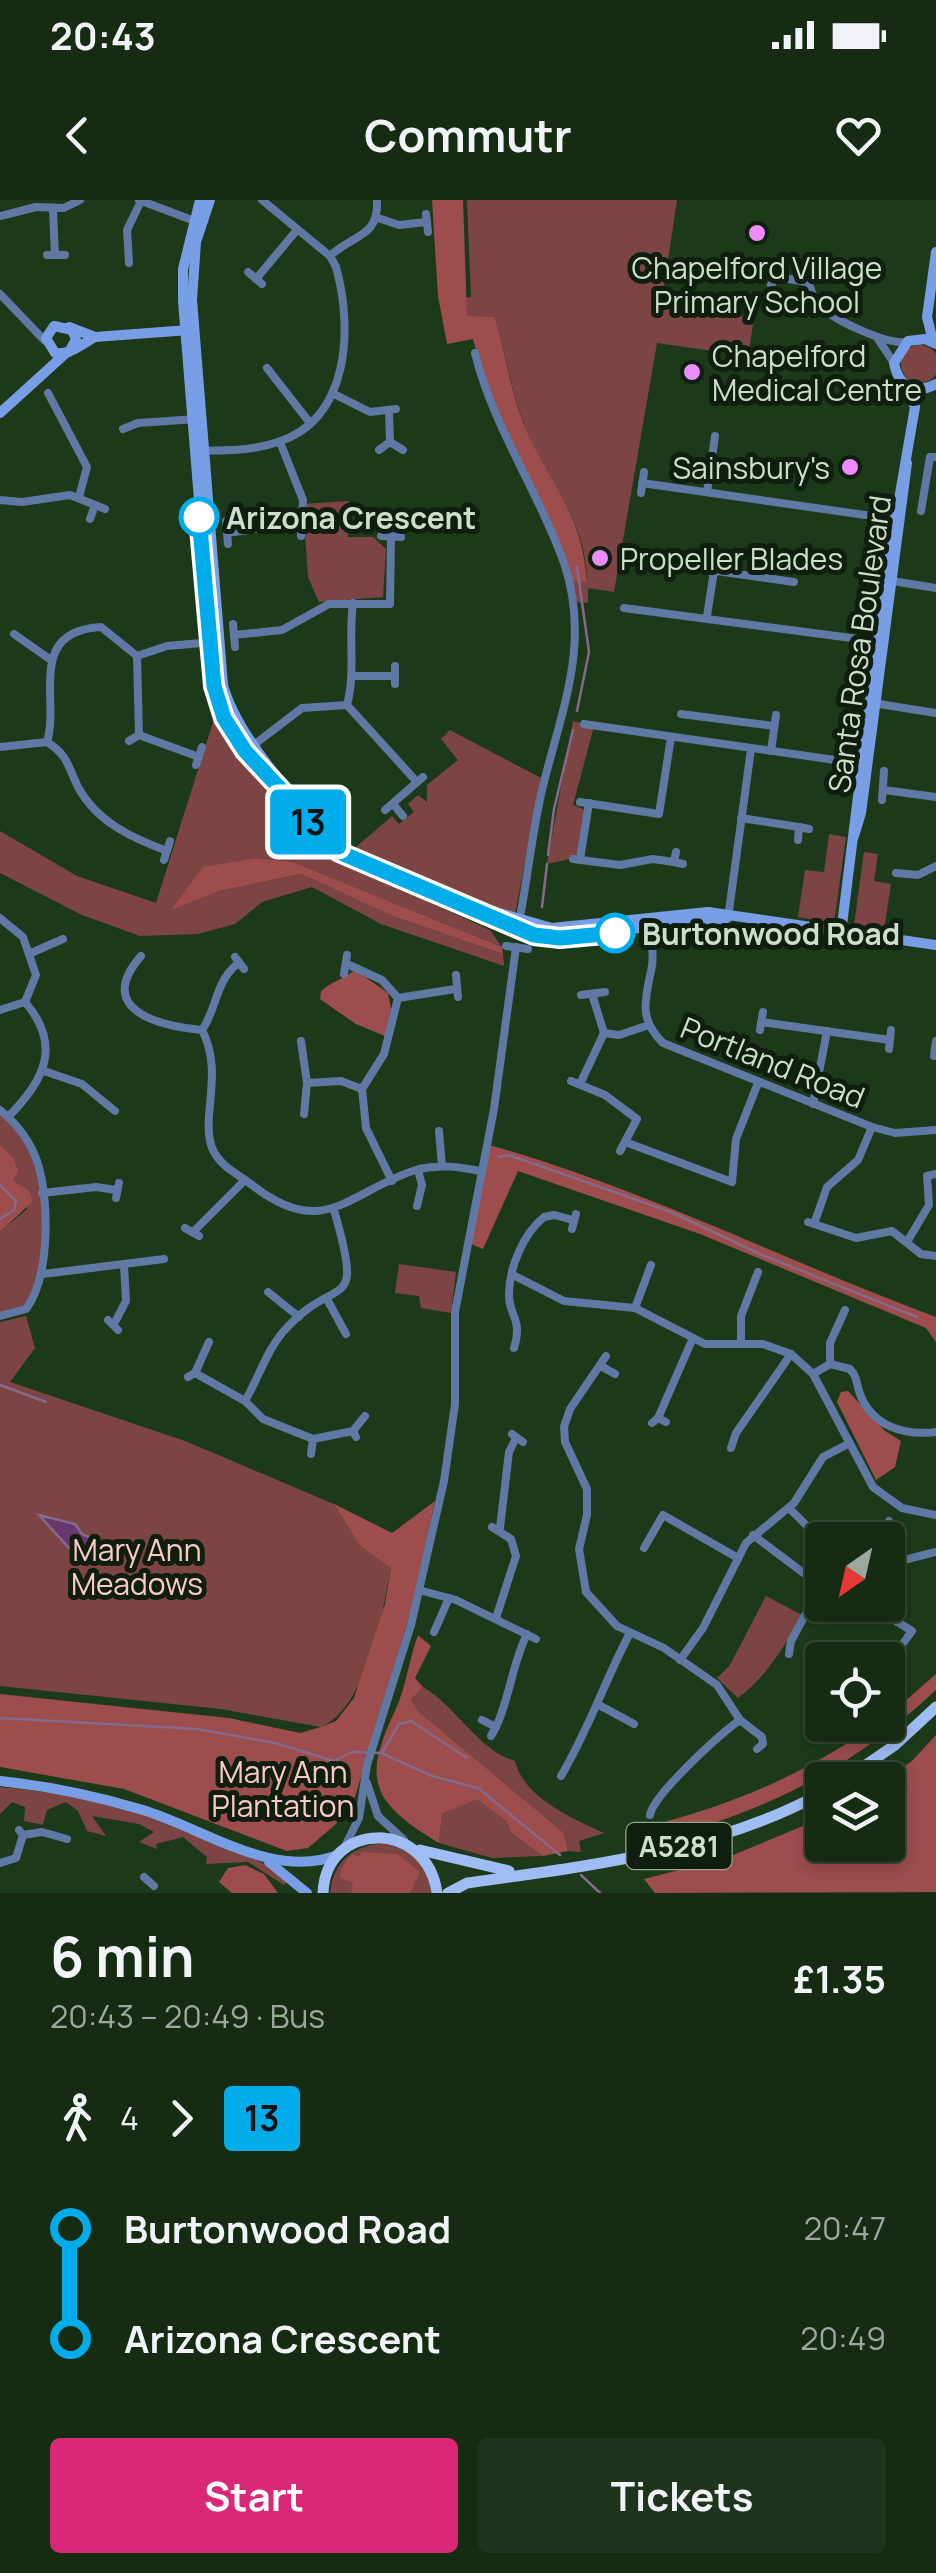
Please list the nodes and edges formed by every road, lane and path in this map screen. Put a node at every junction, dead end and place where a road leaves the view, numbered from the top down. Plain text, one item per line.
1 (80, 200) edge
2 (200, 200) edge
3 (210, 200) edge
4 (262, 200) edge
5 (377, 200) edge
6 (140, 201) edge
7 (53, 210) junction
8 (0, 216) edge
9 (378, 218) junction
10 (196, 222) junction
11 (427, 223) dead end
12 (296, 232) junction
13 (936, 252) edge
14 (56, 255) dead end
15 (330, 256) junction
16 (129, 263) dead end
17 (255, 279) dead end
18 (771, 285) dead end
19 (0, 294) edge
20 (927, 317) junction
21 (32, 323) junction
22 (64, 326) junction
23 (190, 330) junction
24 (95, 337) junction
25 (878, 339) junction
26 (907, 342) junction
27 (934, 343) edge
28 (47, 345) junction
29 (67, 353) junction
30 (475, 353) dead end
31 (894, 363) junction
32 (45, 368) junction
33 (261, 384) dead end
34 (904, 384) junction
35 (933, 385) edge
36 (332, 393) junction
37 (40, 406) dead end
38 (915, 407) junction
39 (0, 413) edge
40 (197, 419) junction
41 (310, 423) junction
42 (123, 429) dead end
43 (715, 436) dead end
44 (280, 442) junction
45 (390, 442) junction
46 (931, 443) dead end
47 (699, 446) dead end
48 (713, 448) junction
49 (379, 450) dead end
50 (404, 450) dead end
51 (200, 451) junction
52 (933, 457) edge
53 (644, 472) dead end
54 (707, 492) junction
55 (79, 497) junction
56 (924, 498) junction
57 (936, 499) edge
58 (0, 500) edge
59 (96, 504) junction
60 (105, 508) dead end
61 (921, 511) dead end
62 (90, 519) dead end
63 (898, 520) junction
64 (226, 521) dead end
65 (227, 533) junction
66 (391, 536) dead end
67 (228, 544) dead end
68 (788, 566) dead end
69 (702, 569) dead end
70 (714, 570) junction
71 (889, 581) junction
72 (936, 588) edge
73 (353, 604) junction
74 (624, 608) dead end
75 (707, 616) junction
76 (234, 624) dead end
77 (14, 634) dead end
78 (234, 636) junction
79 (215, 642) junction
80 (881, 642) junction
81 (235, 647) dead end
82 (137, 656) junction
83 (51, 660) junction
84 (395, 675) dead end
85 (354, 676) junction
86 (692, 701) dead end
87 (872, 703) junction
88 (347, 705) junction
89 (595, 711) dead end
90 (936, 713) edge
91 (776, 714) dead end
92 (774, 726) junction
93 (139, 735) junction
94 (671, 737) junction
95 (129, 741) dead end
96 (47, 742) junction
97 (0, 747) edge
98 (202, 747) dead end
99 (249, 748) junction
100 (751, 749) junction
101 (771, 751) junction
102 (864, 764) junction
103 (884, 770) dead end
104 (79, 788) junction
105 (68, 795) dead end
106 (936, 797) edge
107 (403, 816) dead end
108 (741, 818) junction
109 (798, 840) dead end
110 (167, 851) dead end
111 (678, 859) dead end
112 (907, 862) dead end
113 (936, 866) edge
114 (0, 918) edge
115 (728, 918) junction
116 (650, 923) junction
117 (518, 924) junction
118 (841, 932) junction
119 (63, 939) dead end
120 (934, 948) edge
121 (528, 949) dead end
122 (31, 953) junction
123 (142, 955) dead end
124 (238, 964) dead end
125 (344, 974) dead end
126 (456, 975) dead end
127 (605, 992) dead end
128 (592, 994) junction
129 (581, 995) dead end
130 (398, 998) junction
131 (24, 1002) junction
132 (0, 1010) edge
133 (506, 1014) junction
134 (516, 1015) dead end
135 (761, 1021) dead end
136 (649, 1025) junction
137 (202, 1030) junction
138 (827, 1031) junction
139 (604, 1033) junction
140 (890, 1039) dead end
141 (301, 1041) dead end
142 (44, 1071) junction
143 (306, 1083) junction
144 (758, 1083) junction
145 (362, 1089) junction
146 (813, 1104) junction
147 (0, 1110) edge
148 (494, 1110) junction
149 (504, 1110) dead end
150 (117, 1112) dead end
151 (304, 1114) dead end
152 (8, 1117) junction
153 (872, 1127) junction
154 (936, 1130) edge
155 (439, 1131) dead end
156 (628, 1144) junction
157 (620, 1152) dead end
158 (442, 1166) junction
159 (418, 1170) junction
160 (480, 1171) junction
161 (936, 1174) edge
162 (245, 1180) junction
163 (392, 1181) junction
164 (117, 1190) dead end
165 (42, 1193) junction
166 (417, 1206) dead end
167 (334, 1210) junction
168 (574, 1221) dead end
169 (192, 1231) dead end
170 (908, 1242) junction
171 (936, 1256) edge
172 (164, 1259) dead end
173 (652, 1264) dead end
174 (124, 1266) junction
175 (758, 1272) dead end
176 (44, 1274) junction
177 (513, 1275) junction
178 (754, 1285) junction
179 (768, 1289) dead end
180 (267, 1291) dead end
181 (328, 1301) junction
182 (635, 1308) junction
183 (845, 1310) dead end
184 (0, 1316) edge
185 (298, 1317) junction
186 (114, 1324) dead end
187 (346, 1334) dead end
188 (693, 1338) junction
189 (209, 1342) dead end
190 (740, 1344) junction
191 (513, 1349) dead end
192 (791, 1354) junction
193 (606, 1356) dead end
194 (830, 1364) junction
195 (601, 1366) junction
196 (616, 1374) dead end
197 (814, 1374) junction
198 (245, 1401) junction
199 (365, 1416) dead end
200 (659, 1421) dead end
201 (936, 1432) edge
202 (313, 1439) junction
203 (517, 1439) dead end
204 (848, 1444) junction
205 (731, 1451) dead end
206 (311, 1454) dead end
207 (789, 1508) junction
208 (936, 1516) edge
209 (805, 1524) edge
210 (754, 1535) junction
211 (644, 1548) dead end
212 (936, 1552) edge
213 (738, 1558) junction
214 (905, 1560) edge
215 (805, 1574) edge
216 (419, 1590) junction
217 (449, 1598) junction
218 (805, 1617) edge
219 (496, 1618) junction
220 (897, 1622) edge
221 (434, 1632) dead end
222 (630, 1633) junction
223 (905, 1644) edge
224 (789, 1655) dead end
225 (680, 1660) junction
226 (599, 1705) junction
227 (936, 1706) edge
228 (482, 1720) dead end
229 (740, 1720) junction
230 (634, 1724) dead end
231 (763, 1747) dead end
232 (570, 1762) junction
233 (870, 1762) edge
234 (580, 1768) dead end
235 (366, 1773) junction
236 (562, 1776) dead end
237 (0, 1782) edge
238 (805, 1800) edge
239 (650, 1817) dead end
240 (67, 1838) dead end
241 (412, 1847) junction
242 (340, 1853) junction
243 (256, 1854) junction
244 (0, 1863) edge
245 (528, 1872) junction
246 (149, 1882) dead end
247 (143, 1893) edge
248 (307, 1893) edge
249 (323, 1893) edge
250 (437, 1893) edge
251 (448, 1893) edge

1 - 7 street
2 - 10 street
3 - 10 street
4 - 12 street
5 - 9 street
6 - 10 street
6 - 16 street
7 - 8 street
7 - 14 street
9 - 11 street
9 - 15 street
10 - 23 street
12 - 15 street
12 - 17 street
13 - 20 street
15 - 36 street
18 - 25 street
19 - 21 street
20 - 26 street
20 - 27 street
21 - 22 street
21 - 28 street
22 - 24 street
22 - 28 street
22 - 29 street
23 - 24 street
23 - 40 street
24 - 29 street
25 - 26 street
25 - 31 street
26 - 27 street
26 - 31 street
28 - 29 street
28 - 32 street
29 - 32 street
30 - 117 street
31 - 34 street
32 - 39 street
33 - 41 street
34 - 35 street
34 - 38 street
35 - 38 street, Santa Rosa Boulevard
36 - 41 street
36 - 45 street
37 - 55 street
38 - 63 street, Santa Rosa Boulevard
40 - 42 street
40 - 51 street
41 - 44 street
43 - 48 street
44 - 51 street
44 - 65 street
45 - 49 street
45 - 50 street
46 - 52 street
47 - 48 street
48 - 54 street
51 - 79 street
52 - 56 street
53 - 54 street
54 - 63 street
55 - 58 street
55 - 59 street
56 - 57 street
56 - 61 street
59 - 60 street
59 - 62 street
63 - 71 street, Santa Rosa Boulevard
64 - 65 street
65 - 67 street
66 - 73 street
68 - 70 street
69 - 70 street
70 - 75 street
71 - 72 street
71 - 80 street, Santa Rosa Boulevard
73 - 78 street
73 - 85 street
74 - 75 street
75 - 80 street
76 - 78 street
77 - 83 street
78 - 81 street
79 - 82 street
79 - 99 street
80 - 87 street, Santa Rosa Boulevard
82 - 83 street
82 - 93 street
83 - 96 street
84 - 85 street
85 - 88 street
86 - 92 street
87 - 90 street
87 - 102 street, Santa Rosa Boulevard
88 - 99 street
88 - 107 street
89 - 94 street
91 - 92 street
92 - 101 street
93 - 95 street
93 - 98 street
94 - 100 street
94 - 111 street
96 - 97 street
96 - 104 street
99 - 117 street
100 - 101 street
100 - 108 street
101 - 102 street
102 - 118 street, Santa Rosa Boulevard
103 - 106 street
104 - 105 street
104 - 110 street
108 - 109 street
108 - 115 street
112 - 113 street
114 - 122 street
115 - 116 street
115 - 118 street
116 - 117 street
116 - 136 street, Portland Road
118 - 120 street
119 - 122 street
121 - 133 street
122 - 131 street
123 - 137 street
124 - 137 street
125 - 130 street
126 - 130 street
127 - 128 street
128 - 129 street
128 - 139 street
130 - 145 street
131 - 132 street
131 - 142 street
133 - 134 street
133 - 148 street
135 - 138 street
136 - 139 street
136 - 144 street, Portland Road
137 - 162 street
138 - 140 street
138 - 146 street
139 - 156 street
141 - 143 street
142 - 150 street
142 - 152 street
143 - 145 street
143 - 151 street
144 - 146 street, Portland Road
144 - 156 street
145 - 163 street
146 - 153 street, Portland Road
147 - 152 street
148 - 149 street
148 - 160 street
152 - 165 street
153 - 154 street, Portland Road
153 - 170 street
155 - 158 street
156 - 157 street
158 - 159 street
158 - 160 street
159 - 163 street
159 - 166 street
160 - 216 street
161 - 170 street
162 - 167 street
162 - 169 street
163 - 167 street
164 - 165 street
165 - 176 street
167 - 181 street
168 - 177 street
170 - 171 street
172 - 174 street
173 - 182 street
174 - 176 street
174 - 186 street
175 - 178 street
176 - 184 street
177 - 182 street
177 - 191 street
178 - 179 street
178 - 190 street
180 - 185 street
181 - 185 street
181 - 187 street
182 - 188 street
183 - 194 street
185 - 198 street
188 - 190 street
188 - 200 street
189 - 198 street
190 - 192 street
192 - 197 street
192 - 205 street
193 - 195 street
194 - 197 street
194 - 201 street
195 - 196 street
195 - 222 street
197 - 204 street
198 - 202 street
199 - 202 street
202 - 206 street
203 - 219 street
204 - 207 street
204 - 208 street
207 - 209 street
207 - 210 street
210 - 213 street
210 - 215 street
211 - 213 street
212 - 214 street
213 - 225 street
216 - 217 street
216 - 235 street
217 - 219 street
217 - 221 street
218 - 224 street
219 - 228 street
220 - 223 street
222 - 225 street
222 - 226 street
225 - 229 street
226 - 230 street
226 - 232 street
227 - 233 main road
229 - 231 street
229 - 239 street
232 - 234 street
232 - 236 street
235 - 241 street
235 - 242 street
237 - 243 street
238 - 245 main road, A5281
240 - 244 street
241 - 242 main road, A5281
241 - 245 main road, A5281
241 - 250 main road
242 - 243 street
242 - 249 main road
243 - 248 street
245 - 251 main road, A5281
246 - 247 street

